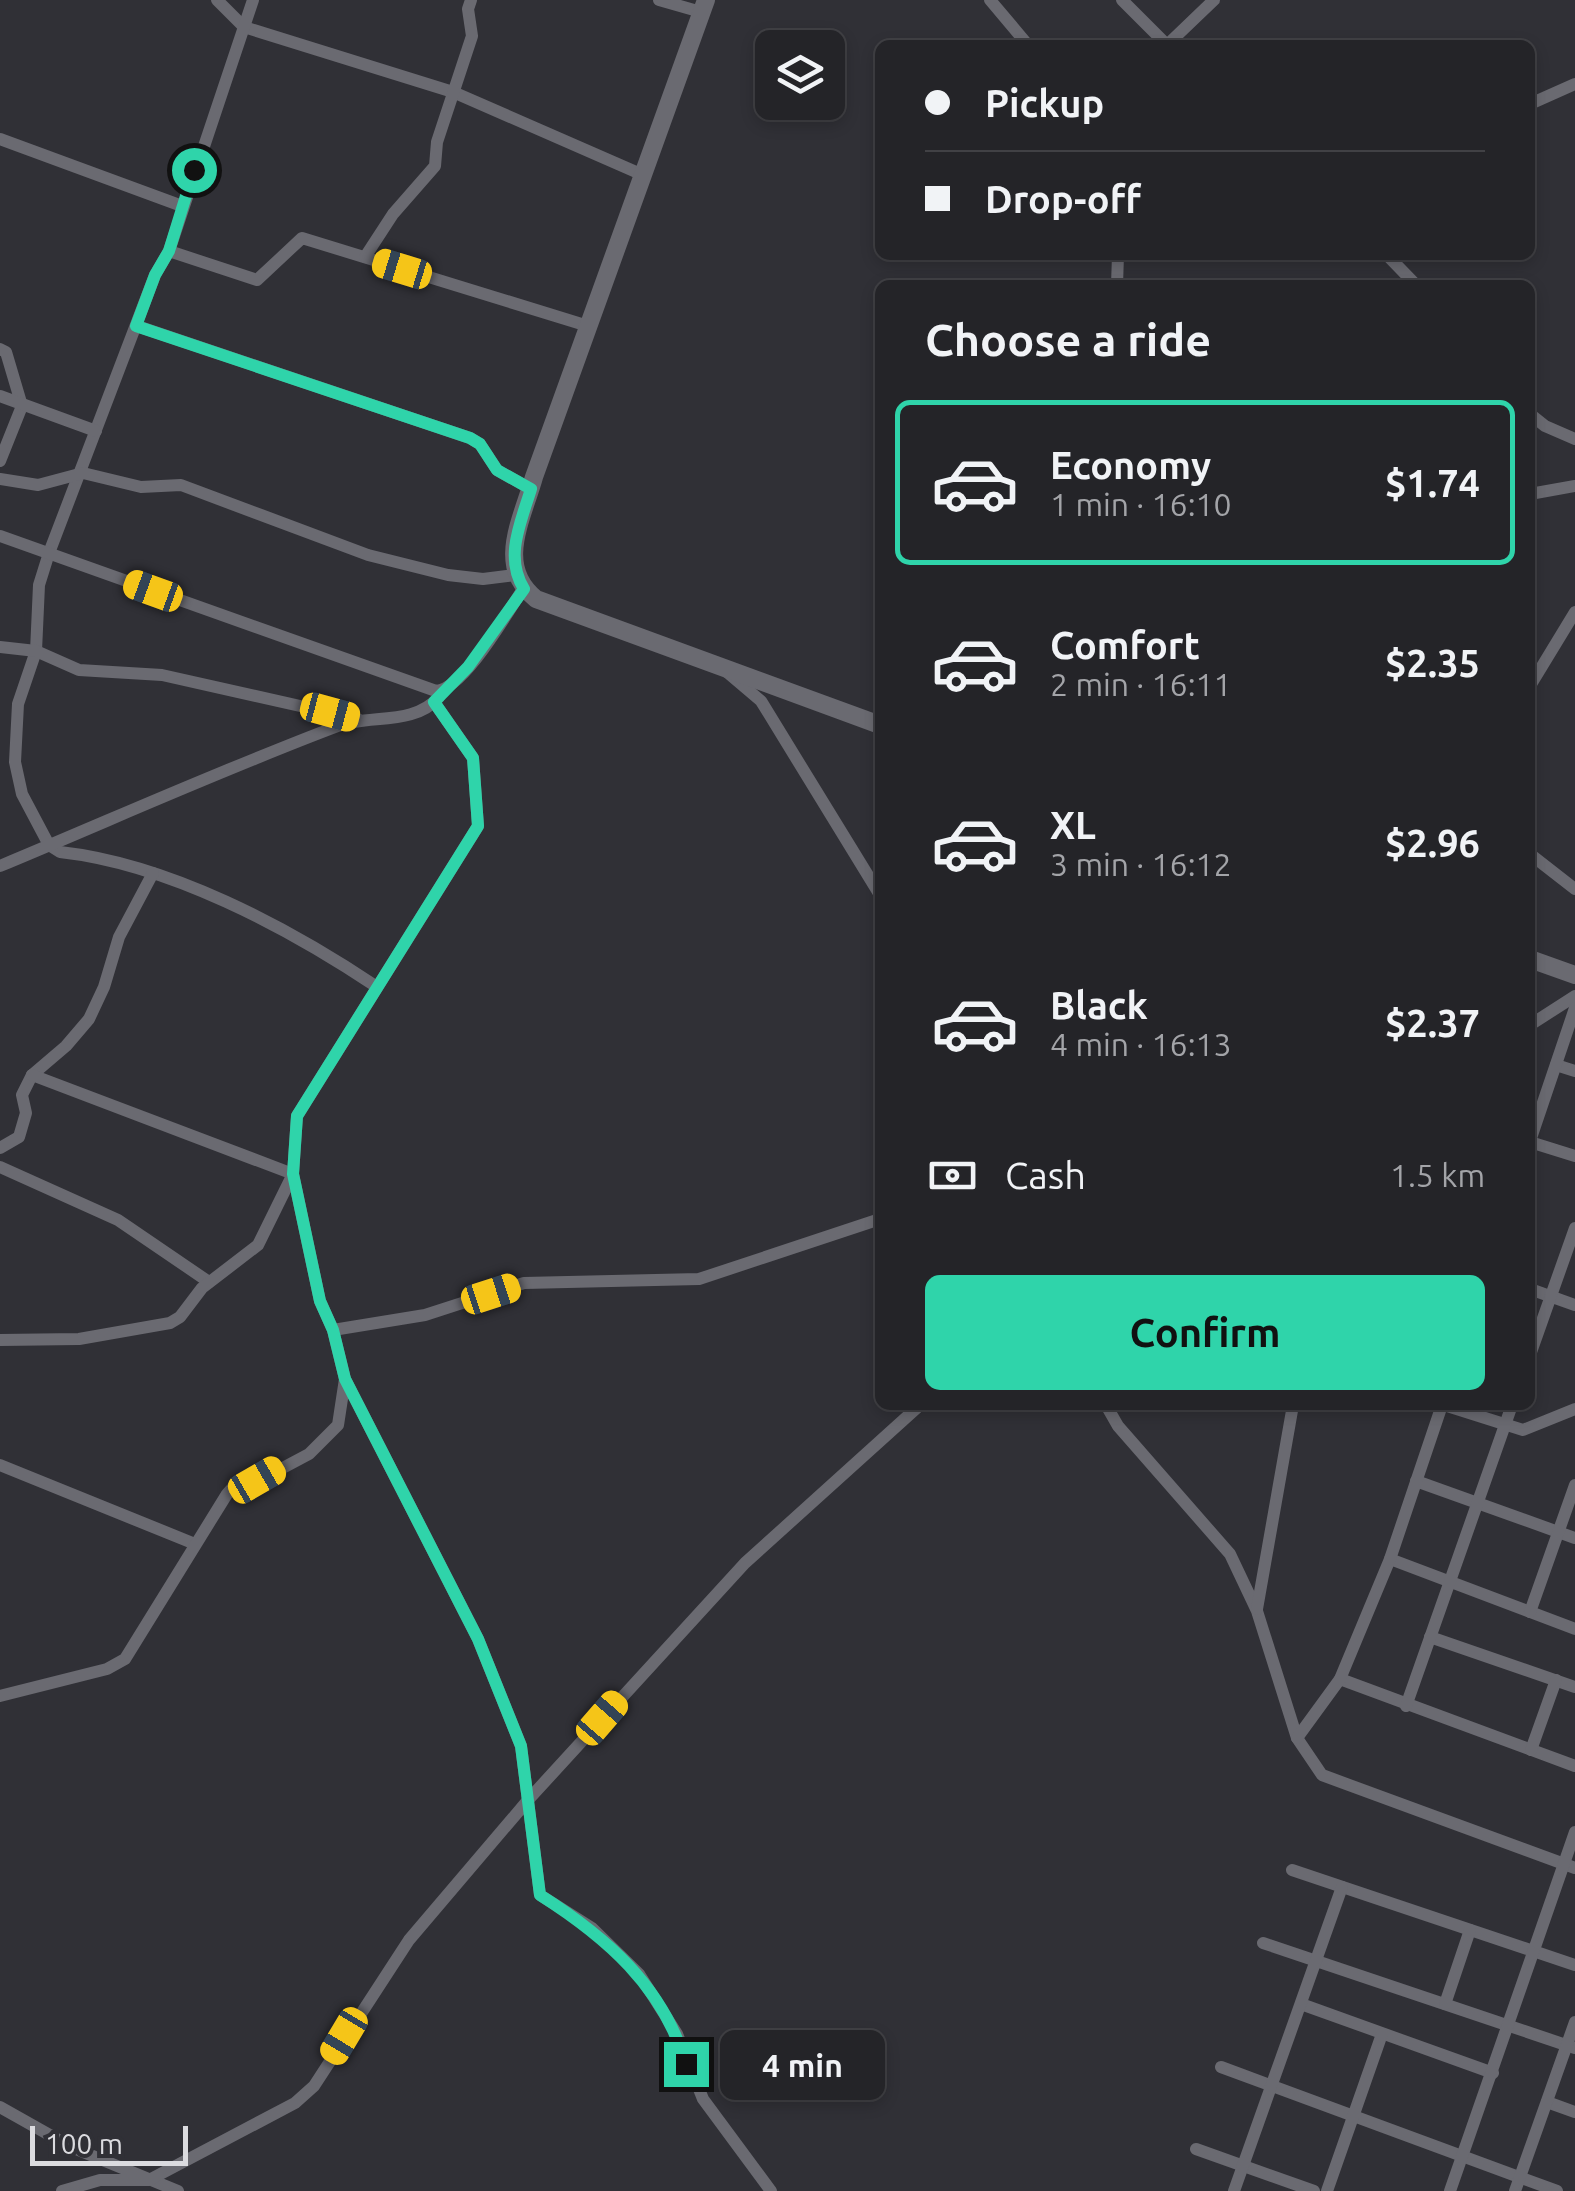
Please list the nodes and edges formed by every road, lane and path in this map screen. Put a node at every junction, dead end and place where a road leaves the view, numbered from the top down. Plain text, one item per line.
1 (218, 0) edge
2 (253, 0) edge
3 (471, 0) edge
4 (659, 0) edge
5 (990, 0) edge
6 (1122, 0) edge
7 (1214, 0) edge
8 (704, 6) edge
9 (244, 27) junction
10 (1024, 40) edge
11 (1162, 40) edge
12 (1172, 40) edge
13 (1575, 84) edge
14 (453, 92) junction
15 (1535, 102) edge
16 (0, 139) edge
17 (643, 175) junction
18 (182, 206) junction
19 (169, 251) junction
20 (365, 257) junction
21 (1392, 260) edge
22 (1411, 280) edge
23 (136, 326) junction
24 (588, 326) junction
25 (0, 349) edge
26 (0, 396) edge
27 (22, 406) junction
28 (1535, 418) edge
29 (96, 430) junction
30 (1575, 439) edge
31 (0, 460) edge
32 (83, 473) junction
33 (0, 478) edge
34 (1575, 486) edge
35 (531, 489) junction
36 (1535, 493) edge
37 (0, 536) edge
38 (49, 553) junction
39 (519, 582) junction
40 (1575, 612) edge
41 (0, 647) edge
42 (36, 651) junction
43 (726, 671) junction
44 (1535, 678) edge
45 (439, 696) junction
46 (366, 721) junction
47 (875, 723) edge
48 (49, 845) junction
49 (1535, 858) edge
50 (0, 866) edge
51 (153, 873) junction
52 (875, 887) edge
53 (1575, 888) edge
54 (1535, 961) edge
55 (1575, 975) edge
56 (377, 988) junction
57 (1575, 996) edge
58 (1575, 1008) edge
59 (1535, 1022) edge
60 (1556, 1065) junction
61 (1575, 1071) edge
62 (32, 1075) junction
63 (1535, 1126) edge
64 (1535, 1143) edge
65 (0, 1148) edge
66 (1575, 1156) edge
67 (0, 1167) edge
68 (293, 1174) junction
69 (875, 1222) edge
70 (1575, 1228) edge
71 (209, 1282) junction
72 (1535, 1291) edge
73 (1550, 1296) junction
74 (1575, 1305) edge
75 (333, 1330) junction
76 (0, 1340) edge
77 (1535, 1340) edge
78 (345, 1379) junction
79 (1575, 1409) edge
80 (914, 1410) edge
81 (1109, 1410) edge
82 (1293, 1410) edge
83 (1441, 1410) edge
84 (1458, 1410) edge
85 (1510, 1410) edge
86 (1505, 1425) junction
87 (0, 1465) edge
88 (1416, 1481) junction
89 (1575, 1484) edge
90 (1477, 1504) junction
91 (1559, 1532) junction
92 (1575, 1538) edge
93 (195, 1544) junction
94 (1390, 1558) junction
95 (1449, 1579) junction
96 (1257, 1610) junction
97 (1530, 1612) junction
98 (1575, 1629) edge
99 (1430, 1637) junction
100 (1340, 1679) junction
101 (1556, 1680) junction
102 (1575, 1687) edge
103 (0, 1696) edge
104 (1406, 1706) junction
105 (1296, 1738) junction
106 (1531, 1750) junction
107 (1575, 1766) edge
108 (529, 1799) junction
109 (1575, 1832) edge
110 (1570, 1866) edge
111 (1292, 1870) dead end
112 (1342, 1887) junction
113 (1470, 1930) junction
114 (1263, 1942) dead end
115 (1535, 1952) junction
116 (1316, 1961) junction
117 (1575, 1965) edge
118 (1301, 2004) junction
119 (1444, 2004) junction
120 (1575, 2022) edge
121 (1509, 2026) junction
122 (1382, 2034) junction
123 (1571, 2046) edge
124 (1221, 2067) dead end
125 (1493, 2073) junction
126 (1272, 2086) junction
127 (1547, 2102) junction
128 (0, 2107) edge
129 (1575, 2112) edge
130 (1353, 2118) junction
131 (1196, 2149) dead end
132 (1462, 2158) junction
133 (1243, 2165) junction
134 (149, 2180) junction
135 (1518, 2184) edge
136 (62, 2191) edge
137 (178, 2191) edge
138 (771, 2191) edge
139 (1234, 2191) edge
140 (1314, 2191) edge
141 (1326, 2191) edge
142 (1450, 2191) edge
143 (1557, 2191) edge

1 - 9 street
2 - 9 street
3 - 14 street
4 - 8 street
5 - 10 street
6 - 11 street
7 - 12 street
8 - 17 street
9 - 14 street
9 - 18 street
13 - 15 street
14 - 17 street
14 - 20 street
16 - 18 street
17 - 24 street
18 - 19 street
19 - 20 street
19 - 23 street
20 - 24 street
21 - 22 street
23 - 29 street
23 - 35 street
24 - 35 street
25 - 27 street
26 - 27 street
27 - 29 street
27 - 31 street
28 - 30 street
29 - 32 street
32 - 33 street
32 - 38 street
32 - 39 street
34 - 36 street
35 - 39 street
37 - 38 street
38 - 42 street
38 - 45 street
39 - 43 street
39 - 45 street
40 - 44 street
41 - 42 street
42 - 46 street
42 - 48 street
43 - 47 street
43 - 52 street
45 - 46 street
45 - 56 street
46 - 48 street
48 - 50 street
48 - 51 street
49 - 53 street
51 - 56 street
51 - 62 street
54 - 55 street
56 - 68 street
57 - 59 street
58 - 60 street
60 - 61 street
60 - 63 street
62 - 65 street
62 - 68 street
64 - 66 street
67 - 71 street
68 - 71 street
68 - 75 street
69 - 75 street
70 - 73 street
71 - 76 street
72 - 73 street
73 - 74 street
73 - 77 street
75 - 78 street
78 - 93 street
78 - 108 street
79 - 86 street
80 - 108 street
81 - 96 street
82 - 96 street
83 - 88 street
84 - 86 street
85 - 86 street
86 - 90 street
87 - 93 street
88 - 90 street
88 - 94 street
89 - 91 street
90 - 91 street
90 - 95 street
91 - 92 street
91 - 97 street
93 - 103 street
94 - 95 street
94 - 100 street
95 - 97 street
95 - 99 street
96 - 105 street
97 - 98 street
99 - 101 street
99 - 104 street
100 - 104 street
100 - 105 street
101 - 102 street
101 - 106 street
104 - 106 street
105 - 110 street
106 - 107 street
108 - 134 street
108 - 138 street
109 - 110 street
110 - 115 street
111 - 112 street
112 - 113 street
112 - 116 street
113 - 115 street
113 - 119 street
114 - 116 street
115 - 117 street
115 - 121 street
116 - 118 street
116 - 119 street
118 - 122 street
118 - 126 street
119 - 121 street
120 - 123 street
121 - 123 street
121 - 125 street
122 - 125 street
122 - 130 street
123 - 127 street
124 - 126 street
125 - 132 street
126 - 130 street
126 - 133 street
127 - 129 street
127 - 135 street
128 - 134 street
130 - 132 street
130 - 141 street
131 - 133 street
132 - 135 street
132 - 142 street
133 - 139 street
133 - 140 street
134 - 136 street
134 - 137 street
135 - 143 street

